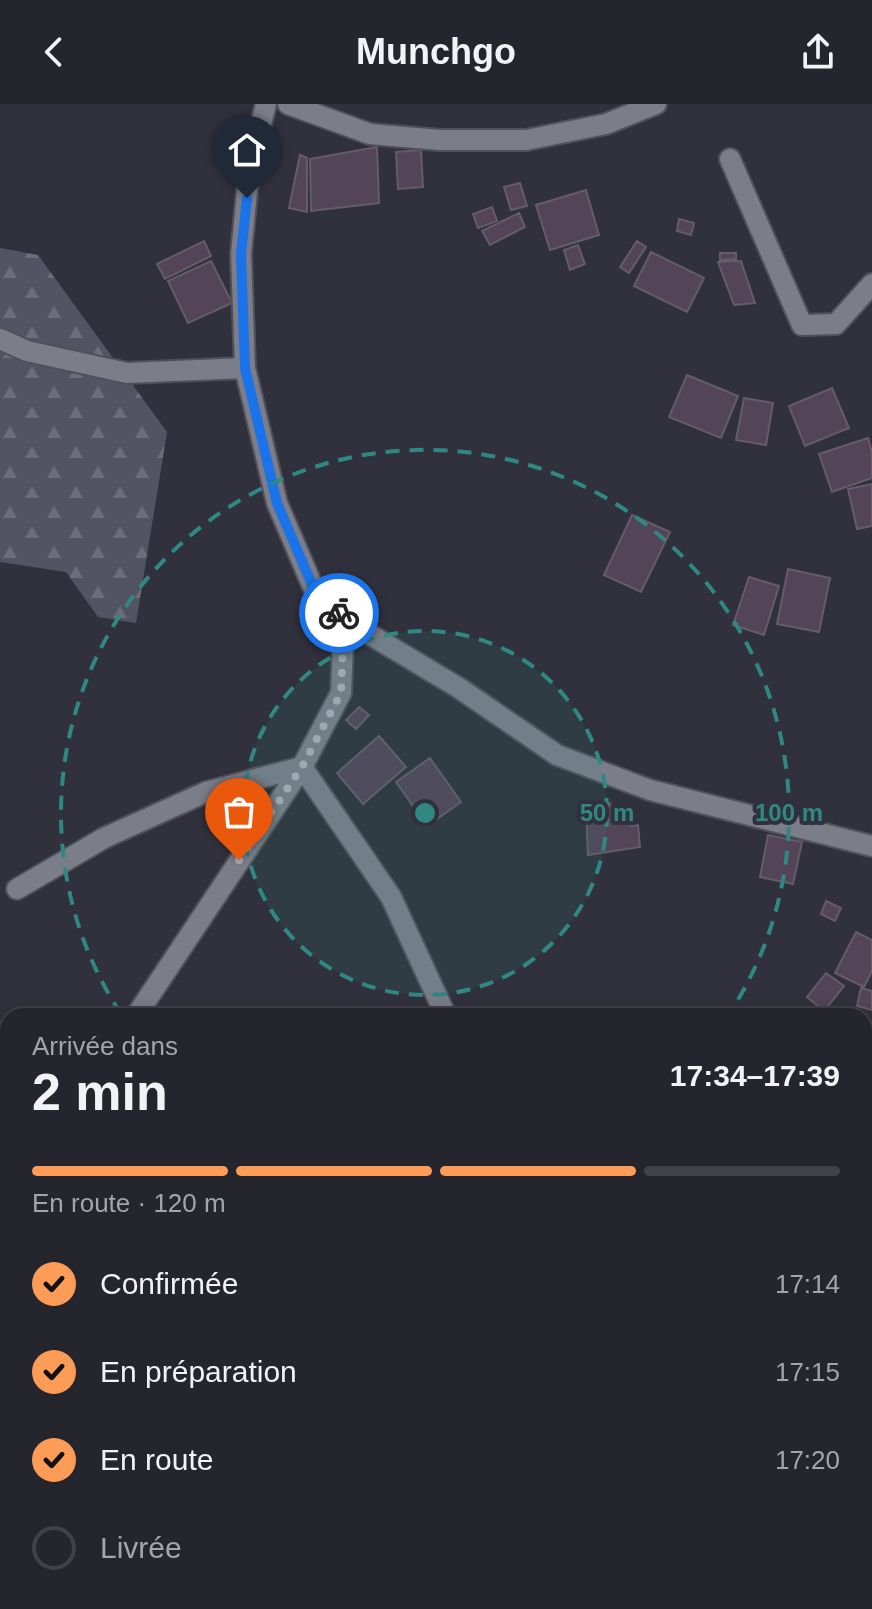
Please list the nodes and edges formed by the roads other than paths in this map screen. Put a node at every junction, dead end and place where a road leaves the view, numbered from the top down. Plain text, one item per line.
1 (266, 104) edge
2 (288, 104) edge
3 (656, 104) edge
4 (730, 159) dead end
5 (872, 284) edge
6 (0, 339) edge
7 (245, 368) junction
8 (344, 619) junction
9 (302, 767) junction
10 (872, 846) edge
11 (17, 889) dead end
12 (144, 1008) edge
13 (442, 1008) edge

1 - 7 street
2 - 3 street
4 - 5 street
6 - 7 street
7 - 8 street
8 - 9 street
8 - 10 street
9 - 11 street
9 - 12 street
9 - 13 street

